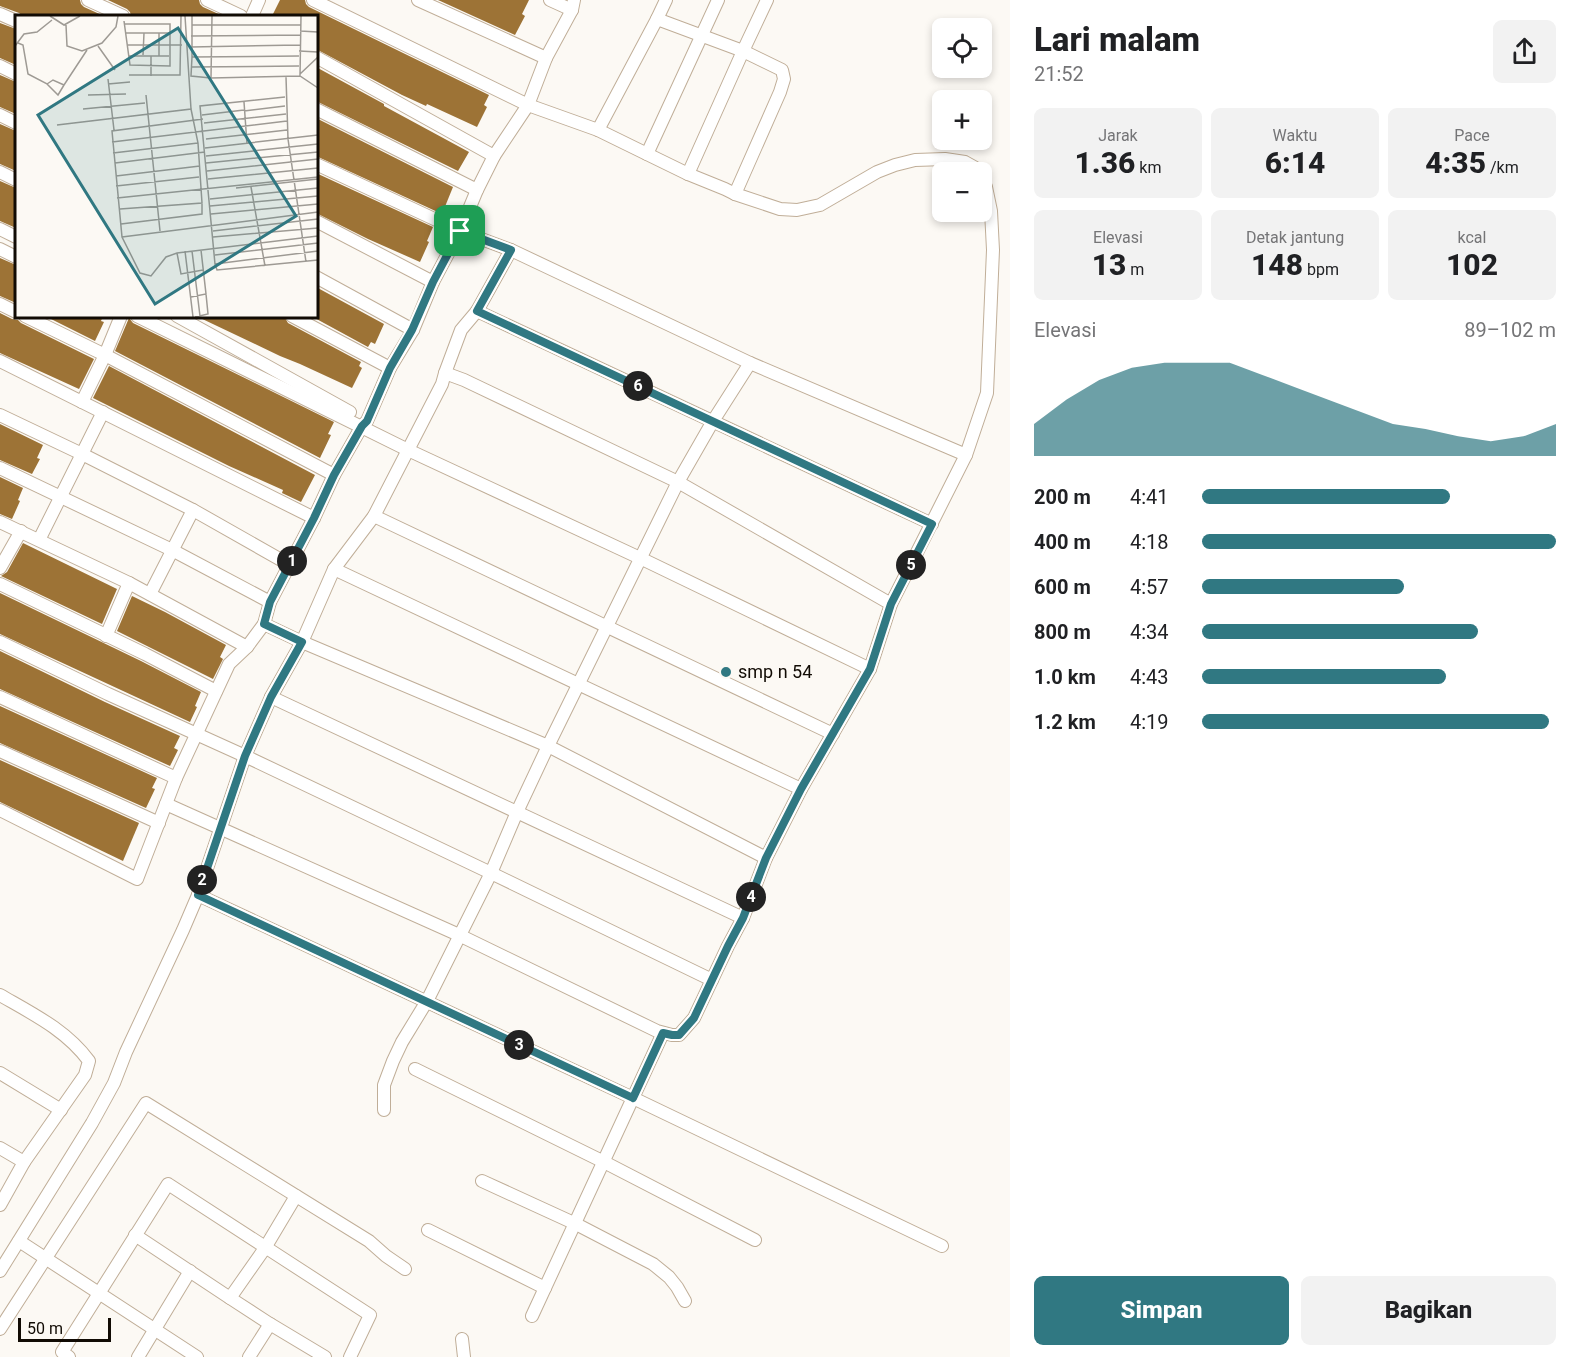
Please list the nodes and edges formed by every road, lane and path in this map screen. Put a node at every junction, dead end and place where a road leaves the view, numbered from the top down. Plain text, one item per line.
1 (88, 0) edge
2 (207, 0) edge
3 (259, 0) edge
4 (313, 0) edge
5 (418, 0) edge
6 (550, 0) edge
7 (666, 0) edge
8 (718, 0) edge
9 (767, 0) edge
10 (573, 5) edge
11 (0, 14) edge
12 (121, 15) edge
13 (239, 15) edge
14 (252, 15) edge
15 (657, 19) junction
16 (15, 21) edge
17 (701, 35) junction
18 (743, 51) junction
19 (318, 58) edge
20 (546, 58) junction
21 (0, 66) edge
22 (15, 74) edge
23 (528, 105) junction
24 (318, 110) edge
25 (0, 115) edge
26 (15, 122) edge
27 (598, 130) junction
28 (647, 154) junction
29 (495, 156) junction
30 (965, 162) edge
31 (318, 165) edge
32 (0, 172) edge
33 (688, 174) junction
34 (15, 180) edge
35 (477, 190) junction
36 (735, 195) junction
37 (992, 211) edge
38 (318, 223) edge
39 (0, 229) edge
40 (460, 231) junction
41 (15, 236) edge
42 (0, 249) edge
43 (511, 250) junction
44 (15, 256) edge
45 (318, 278) edge
46 (433, 282) junction
47 (0, 304) edge
48 (477, 311) junction
49 (15, 312) edge
50 (29, 318) edge
51 (120, 318) edge
52 (142, 318) edge
53 (180, 318) edge
54 (296, 318) edge
55 (412, 330) junction
56 (105, 355) junction
57 (0, 361) edge
58 (750, 363) junction
59 (390, 368) junction
60 (445, 373) junction
61 (82, 402) junction
62 (103, 412) junction
63 (0, 415) edge
64 (713, 421) junction
65 (364, 424) junction
66 (408, 450) junction
67 (82, 454) junction
68 (966, 454) junction
69 (0, 468) edge
70 (334, 475) junction
71 (678, 482) junction
72 (60, 496) junction
73 (193, 510) junction
74 (374, 516) junction
75 (314, 518) junction
76 (0, 522) edge
77 (932, 524) junction
78 (21, 531) junction
79 (39, 540) junction
80 (172, 550) junction
81 (640, 558) junction
82 (290, 565) junction
83 (0, 568) edge
84 (334, 569) junction
85 (0, 584) edge
86 (129, 584) junction
87 (150, 594) junction
88 (270, 602) junction
89 (891, 604) junction
90 (264, 624) junction
91 (607, 626) junction
92 (106, 636) junction
93 (0, 642) edge
94 (302, 642) junction
95 (247, 647) junction
96 (870, 669) junction
97 (578, 685) junction
98 (216, 691) junction
99 (0, 697) edge
100 (271, 697) junction
101 (832, 734) junction
102 (195, 735) junction
103 (548, 746) junction
104 (0, 752) edge
105 (245, 756) junction
106 (176, 778) junction
107 (801, 789) junction
108 (166, 804) junction
109 (0, 810) edge
110 (517, 812) junction
111 (159, 823) junction
112 (219, 828) junction
113 (766, 858) junction
114 (491, 873) junction
115 (198, 895) junction
116 (743, 918) junction
117 (459, 935) junction
118 (712, 981) junction
119 (0, 995) edge
120 (427, 1001) junction
121 (663, 1033) junction
122 (415, 1069) dead end
123 (0, 1073) edge
124 (633, 1098) junction
125 (61, 1110) junction
126 (384, 1110) dead end
127 (0, 1148) edge
128 (24, 1162) junction
129 (604, 1162) junction
130 (482, 1181) dead end
131 (296, 1196) junction
132 (0, 1205) edge
133 (576, 1224) junction
134 (428, 1230) dead end
135 (135, 1235) junction
136 (755, 1240) dead end
137 (19, 1241) junction
138 (942, 1246) dead end
139 (265, 1248) junction
140 (45, 1257) junction
141 (405, 1269) dead end
142 (0, 1271) edge
143 (190, 1271) junction
144 (545, 1288) junction
145 (99, 1292) junction
146 (230, 1298) junction
147 (685, 1301) dead end
148 (532, 1316) dead end
149 (270, 1324) junction
150 (0, 1329) edge
151 (155, 1330) junction
152 (462, 1339) dead end
153 (63, 1356) edge
154 (138, 1357) edge
155 (197, 1357) edge
156 (249, 1357) edge
157 (325, 1357) edge
158 (350, 1357) edge
159 (464, 1357) edge

1 - 12 street
2 - 13 street
3 - 14 street
4 - 23 street
5 - 20 street
6 - 10 street
7 - 15 street
8 - 17 street
9 - 18 street
10 - 20 street
11 - 16 street
15 - 17 street
15 - 27 street
17 - 18 street
17 - 28 street
18 - 33 street
18 - 36 street
19 - 29 street
20 - 23 street
21 - 22 street
23 - 27 street
23 - 29 street
24 - 35 street
25 - 26 street
27 - 28 street
28 - 33 street
29 - 35 street
30 - 36 street
31 - 40 street
32 - 34 street
33 - 36 street
35 - 40 street
37 - 68 street
38 - 46 street
39 - 41 street
40 - 43 street
40 - 46 street
42 - 44 street
43 - 48 street
43 - 58 street
45 - 55 street
46 - 55 street
47 - 49 street
48 - 60 street
48 - 64 street
50 - 56 street
51 - 56 street
52 - 65 street
53 - 65 street
54 - 59 street
55 - 59 street
56 - 61 street
56 - 70 street
57 - 61 street
58 - 64 street
58 - 68 street
59 - 65 street
60 - 66 street
60 - 71 street
61 - 62 street
62 - 67 street
62 - 75 street
63 - 67 street
64 - 71 street
64 - 77 street
65 - 66 street
65 - 70 street
66 - 74 street
66 - 81 street
67 - 72 street
67 - 73 street
68 - 77 street
69 - 72 street
70 - 75 street
71 - 81 street
71 - 89 street
72 - 79 street
72 - 80 street
73 - 80 street
73 - 82 street
74 - 84 street
74 - 91 street
75 - 82 street
76 - 78 street
77 - 89 street
78 - 79 street
78 - 83 street
79 - 86 street
80 - 87 street
80 - 88 street
81 - 91 street
81 - 96 street
82 - 88 street
84 - 94 street
84 - 97 street
85 - 92 street
86 - 87 street
86 - 92 street
87 - 95 street
88 - 90 street
89 - 96 street
90 - 94 street
90 - 95 street
91 - 97 street
91 - 101 street
92 - 98 street
93 - 102 street
94 - 100 street
94 - 103 street
95 - 98 street
96 - 101 street
97 - 103 street
97 - 107 street
98 - 102 street
99 - 106 street
100 - 105 street
100 - 110 street
101 - 107 street
102 - 105 street
102 - 106 street
103 - 110 street
103 - 113 street
104 - 111 street
105 - 112 street
105 - 114 street
106 - 108 street
107 - 113 street
108 - 111 street
108 - 112 street
109 - 111 street
110 - 114 street
110 - 116 street
112 - 115 street
112 - 117 street
113 - 116 street
114 - 117 street
114 - 118 street
115 - 120 street
115 - 137 street
116 - 118 street
117 - 120 street
117 - 121 street
118 - 121 street
119 - 125 street
120 - 124 street
120 - 126 street
121 - 124 street
122 - 129 street
123 - 125 street
124 - 129 street
124 - 138 street
125 - 128 street
127 - 128 street
128 - 132 street
129 - 133 street
129 - 136 street
130 - 133 street
131 - 139 street
131 - 140 street
131 - 141 street
133 - 144 street
133 - 147 street
134 - 144 street
135 - 139 street
135 - 143 street
135 - 145 street
137 - 140 street
137 - 142 street
139 - 146 street
139 - 158 street
140 - 145 street
140 - 150 street
143 - 146 street
143 - 151 street
144 - 148 street
145 - 151 street
145 - 153 street
146 - 149 street
149 - 156 street
149 - 157 street
151 - 154 street
151 - 155 street
152 - 159 street

